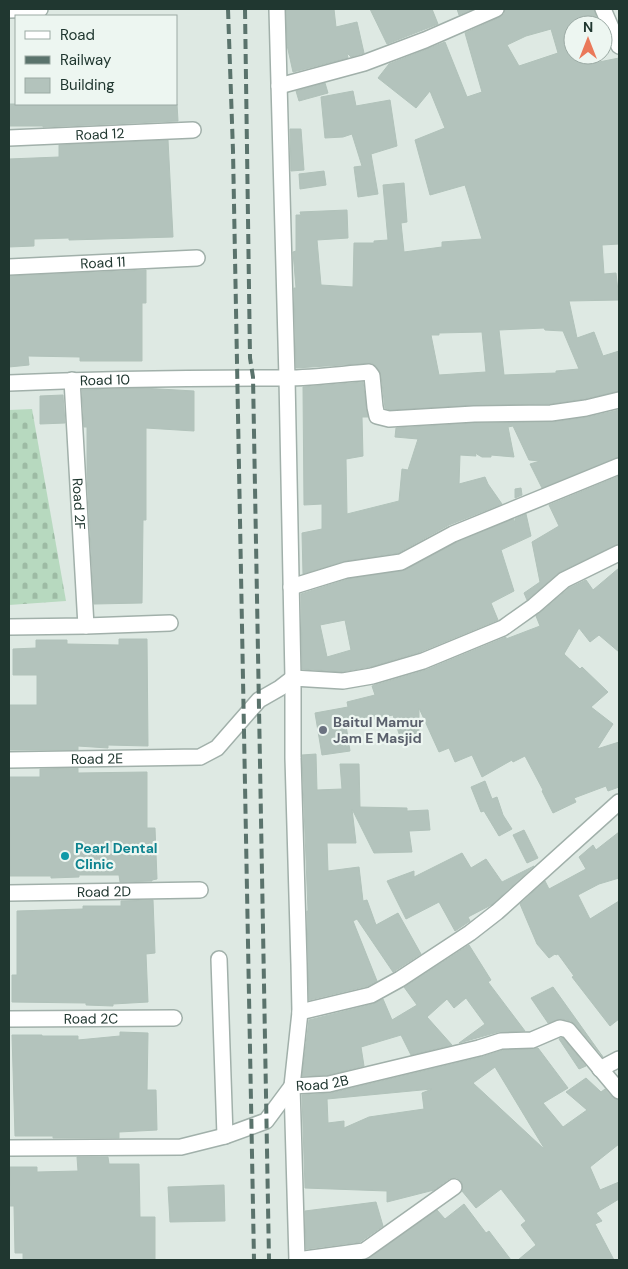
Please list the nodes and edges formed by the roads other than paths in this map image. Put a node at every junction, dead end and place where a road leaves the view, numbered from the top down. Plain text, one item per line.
1 (40, 9) edge
2 (277, 9) edge
3 (496, 9) edge
4 (603, 9) edge
5 (9, 10) edge
6 (619, 46) edge
7 (279, 86) junction
8 (193, 130) dead end
9 (9, 138) edge
10 (197, 258) dead end
11 (9, 267) edge
12 (287, 378) junction
13 (72, 380) junction
14 (9, 383) edge
15 (619, 400) edge
16 (619, 466) edge
17 (619, 553) edge
18 (291, 586) junction
19 (170, 623) dead end
20 (86, 626) junction
21 (9, 627) edge
22 (293, 678) junction
23 (9, 760) edge
24 (619, 802) edge
25 (200, 890) dead end
26 (9, 893) edge
27 (219, 959) dead end
28 (300, 1012) junction
29 (174, 1018) dead end
30 (9, 1019) edge
31 (619, 1059) edge
32 (600, 1069) junction
33 (292, 1086) junction
34 (619, 1091) edge
35 (224, 1136) junction
36 (9, 1148) edge
37 (454, 1187) dead end
38 (297, 1260) edge

1 - 5 street
2 - 7 street
3 - 7 street
4 - 6 street
7 - 12 street
8 - 9 street, Road 12
10 - 11 street, Road 11
12 - 13 street, Road 10
12 - 15 street, Road 10
12 - 18 street
13 - 14 street, Road 10
13 - 20 street, Road 2F
16 - 18 street
17 - 22 street
18 - 22 street
19 - 20 street
20 - 21 street
22 - 23 street, Road 2E
22 - 28 street
24 - 28 street
25 - 26 street, Road 2D
27 - 35 street
28 - 33 street
29 - 30 street, Road 2C
31 - 32 street
32 - 33 street, Road 2B
32 - 34 street, Road 2B
33 - 35 street, Road 2B
33 - 38 street
35 - 36 street, Road 2B
37 - 38 street

